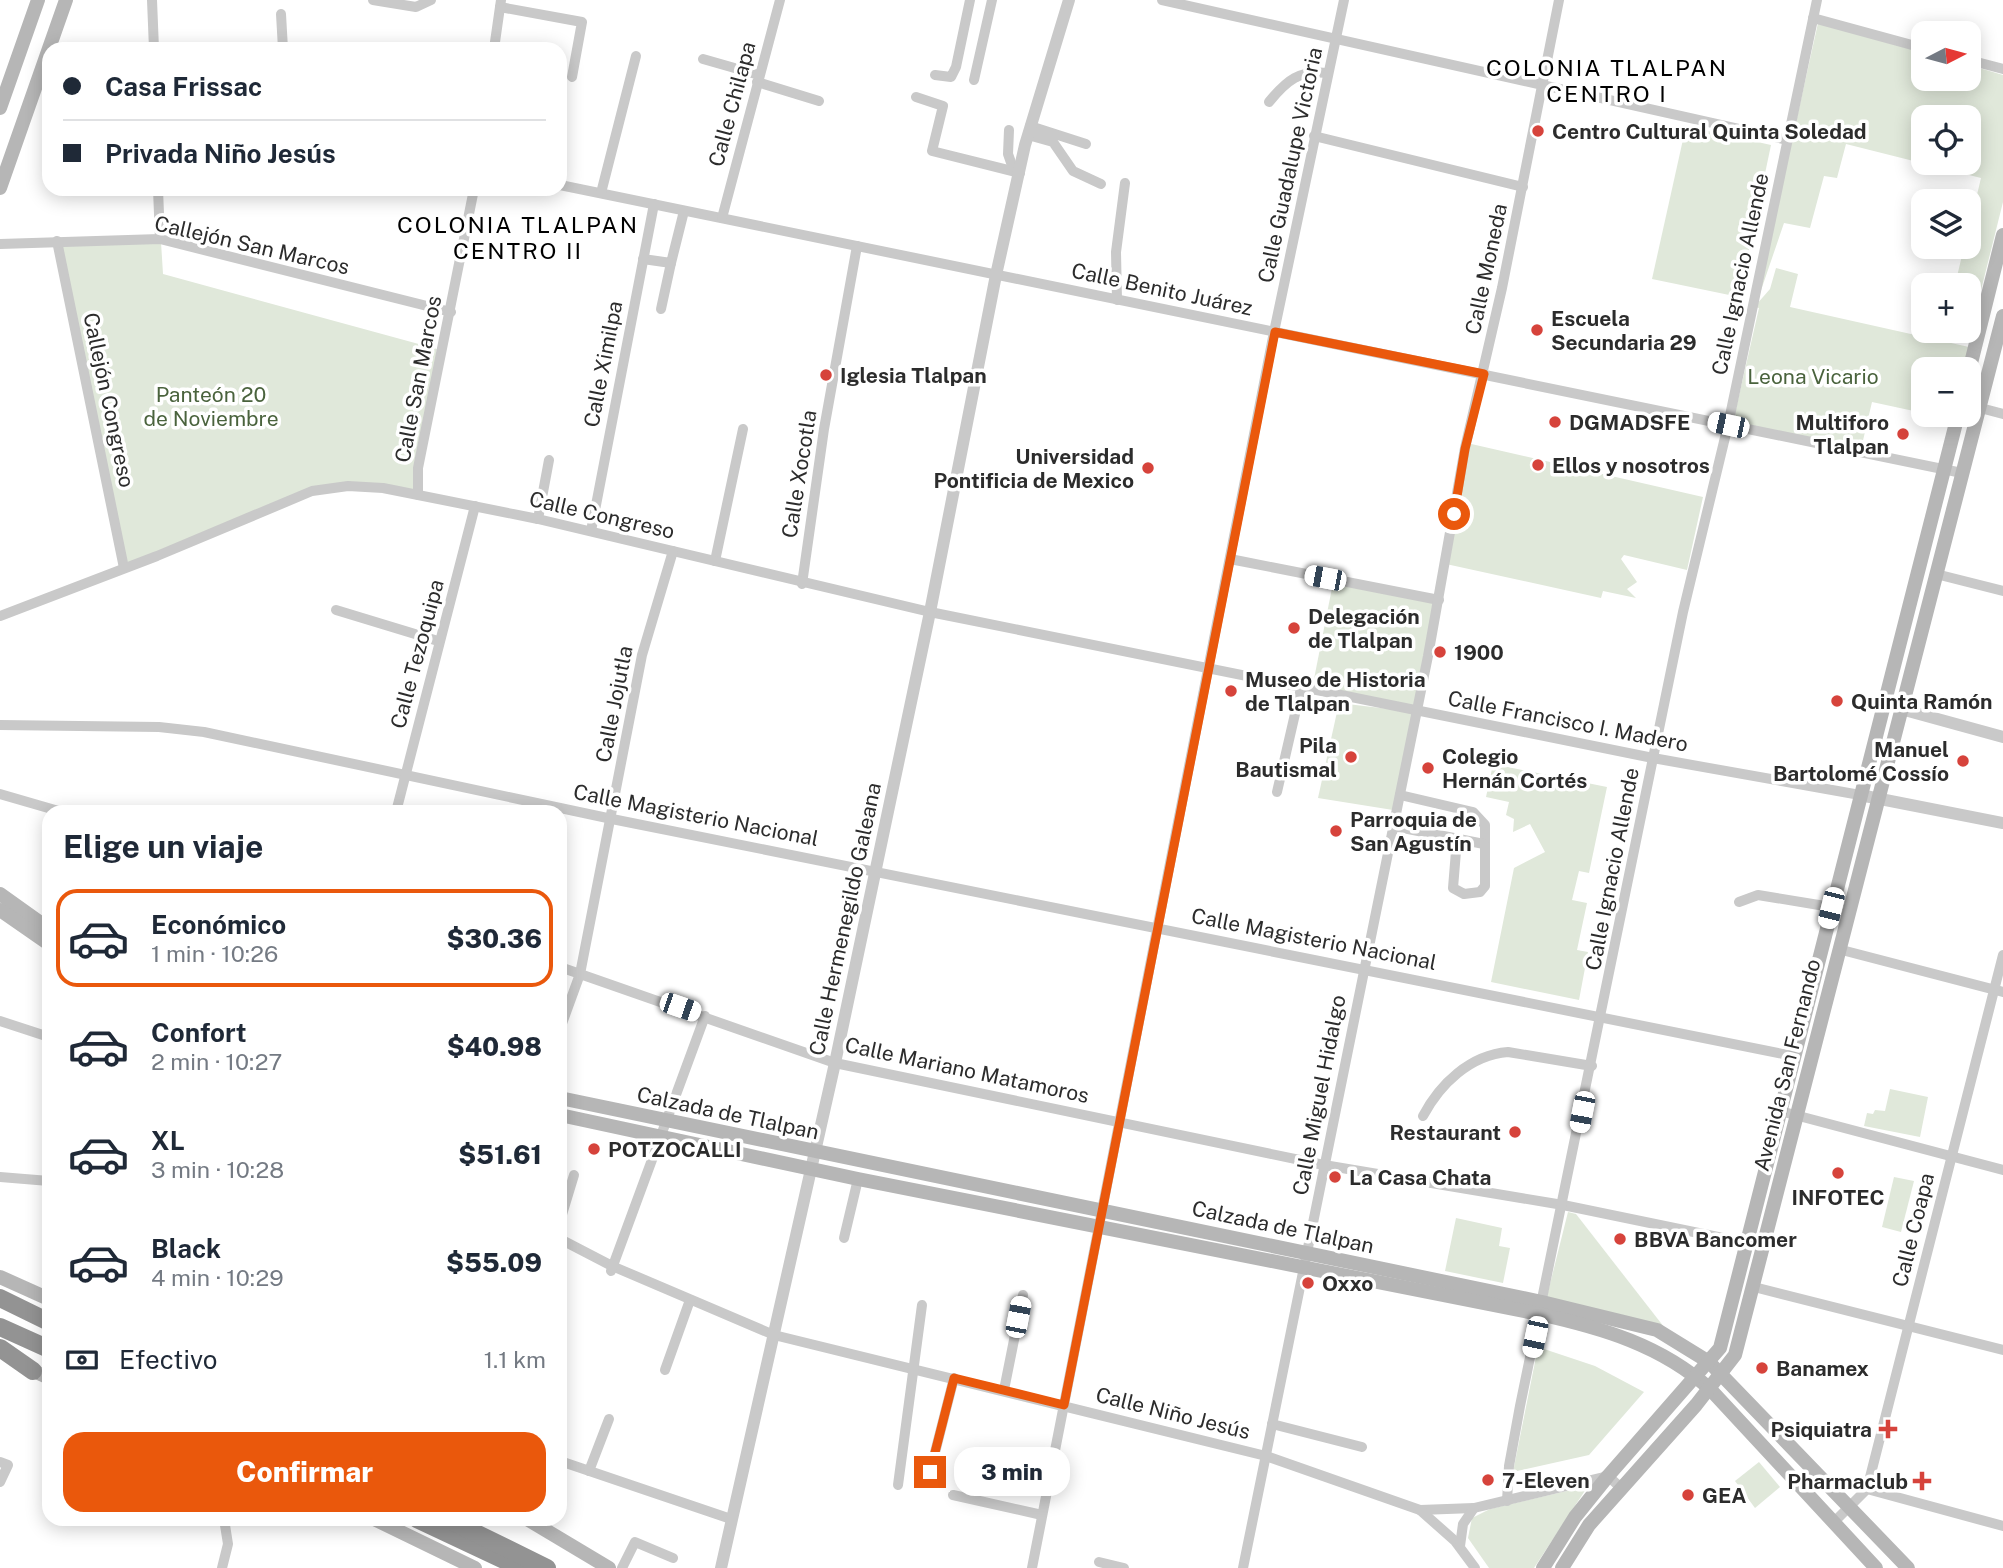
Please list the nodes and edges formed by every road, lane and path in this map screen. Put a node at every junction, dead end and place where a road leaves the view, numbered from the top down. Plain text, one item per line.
1 (38, 0) edge
2 (66, 0) edge
3 (152, 0) edge
4 (373, 0) edge
5 (431, 0) edge
6 (780, 0) edge
7 (970, 0) edge
8 (992, 0) edge
9 (1069, 0) edge
10 (1162, 0) edge
11 (1344, 0) edge
12 (1559, 0) edge
13 (1816, 0) edge
14 (500, 4) edge
15 (281, 14) dead end
16 (1813, 18) junction
17 (1336, 40) junction
18 (51, 42) edge
19 (154, 42) edge
20 (283, 42) edge
21 (495, 42) edge
22 (1911, 45) edge
23 (636, 57) dead end
24 (703, 59) dead end
25 (1981, 63) edge
26 (956, 67) junction
27 (42, 68) edge
28 (2003, 69) edge
29 (1328, 73) junction
30 (935, 75) dead end
31 (572, 77) dead end
32 (758, 78) junction
33 (1543, 85) junction
34 (916, 97) dead end
35 (819, 101) dead end
36 (1269, 102) dead end
37 (0, 108) edge
38 (1009, 130) dead end
39 (1029, 130) junction
40 (1314, 136) junction
41 (1788, 140) junction
42 (1086, 144) dead end
43 (1017, 172) junction
44 (1125, 183) dead end
45 (1101, 184) dead end
46 (567, 186) edge
47 (1522, 187) junction
48 (0, 188) edge
49 (601, 193) junction
50 (158, 196) edge
51 (473, 196) edge
52 (654, 204) junction
53 (684, 211) junction
54 (722, 218) junction
55 (2003, 235) edge
56 (160, 239) junction
57 (57, 241) junction
58 (0, 244) edge
59 (857, 246) junction
60 (643, 258) junction
61 (671, 262) junction
62 (996, 275) junction
63 (1117, 300) junction
64 (662, 309) dead end
65 (451, 312) junction
66 (2003, 316) edge
67 (1275, 332) junction
68 (1972, 357) edge
69 (1484, 374) junction
70 (1981, 384) edge
71 (1981, 408) edge
72 (2003, 414) edge
73 (1728, 425) junction
74 (1955, 427) edge
75 (1970, 427) edge
76 (743, 429) dead end
77 (549, 460) dead end
78 (1944, 469) junction
79 (1962, 473) junction
80 (418, 495) junction
81 (475, 506) junction
82 (538, 519) junction
83 (591, 531) junction
84 (673, 551) junction
85 (1230, 559) junction
86 (715, 561) junction
87 (124, 568) junction
88 (1936, 574) junction
89 (802, 584) junction
90 (2003, 591) edge
91 (1438, 600) junction
92 (336, 610) dead end
93 (930, 612) junction
94 (0, 616) edge
95 (438, 641) junction
96 (1210, 668) junction
97 (1301, 688) junction
98 (1901, 709) junction
99 (1417, 711) junction
100 (0, 725) edge
101 (2003, 737) edge
102 (1653, 758) junction
103 (406, 773) junction
104 (1277, 792) dead end
105 (0, 794) edge
106 (1400, 795) junction
107 (1860, 795) junction
108 (1879, 797) junction
109 (398, 805) edge
110 (549, 805) edge
111 (42, 806) edge
112 (567, 809) edge
113 (612, 819) junction
114 (2003, 823) edge
115 (1394, 826) junction
116 (1457, 839) junction
117 (1484, 844) junction
118 (874, 871) junction
119 (0, 894) edge
120 (1739, 902) dead end
121 (1831, 908) junction
122 (0, 910) edge
123 (42, 924) edge
124 (1159, 928) junction
125 (42, 939) edge
126 (1838, 949) junction
127 (2003, 955) edge
128 (1364, 968) junction
129 (567, 969) edge
130 (580, 974) junction
131 (1999, 991) edge
132 (567, 1010) edge
133 (705, 1016) junction
134 (1602, 1017) junction
135 (0, 1021) edge
136 (42, 1035) edge
137 (1793, 1056) junction
138 (835, 1063) junction
139 (1592, 1066) junction
140 (567, 1100) edge
141 (1780, 1111) junction
142 (1795, 1115) junction
143 (567, 1116) edge
144 (1423, 1116) dead end
145 (666, 1121) junction
146 (1119, 1122) junction
147 (661, 1136) junction
148 (813, 1152) junction
149 (1952, 1157) junction
150 (1324, 1165) junction
151 (809, 1168) junction
152 (2003, 1170) edge
153 (575, 1175) dead end
154 (0, 1177) edge
155 (858, 1179) junction
156 (42, 1180) edge
157 (567, 1200) edge
158 (1563, 1205) junction
159 (1100, 1218) junction
160 (844, 1238) dead end
161 (567, 1242) edge
162 (1747, 1243) junction
163 (1306, 1260) junction
164 (612, 1268) junction
165 (0, 1277) edge
166 (1754, 1287) junction
167 (1023, 1295) dead end
168 (42, 1296) edge
169 (0, 1299) edge
170 (691, 1300) junction
171 (922, 1305) dead end
172 (1541, 1308) junction
173 (42, 1311) edge
174 (0, 1313) edge
175 (42, 1319) edge
176 (0, 1325) edge
177 (1909, 1326) junction
178 (42, 1332) edge
179 (774, 1335) junction
180 (42, 1344) edge
181 (0, 1348) edge
182 (2003, 1350) edge
183 (0, 1355) edge
184 (1709, 1362) junction
185 (912, 1368) junction
186 (665, 1370) dead end
187 (41, 1374) edge
188 (1722, 1375) junction
189 (1696, 1376) junction
190 (954, 1378) junction
191 (1710, 1389) junction
192 (1004, 1391) junction
193 (1064, 1405) junction
194 (609, 1419) dead end
195 (1272, 1424) junction
196 (1362, 1447) dead end
197 (1266, 1456) junction
198 (0, 1462) edge
199 (567, 1463) edge
200 (589, 1471) junction
201 (930, 1472) dead end
202 (1608, 1476) junction
203 (0, 1482) edge
204 (898, 1485) dead end
205 (1620, 1486) junction
206 (1867, 1489) junction
207 (953, 1495) dead end
208 (1507, 1501) junction
209 (1850, 1507) junction
210 (1474, 1508) junction
211 (1420, 1510) junction
212 (1042, 1516) junction
213 (731, 1519) junction
214 (1833, 1523) junction
215 (225, 1526) edge
216 (388, 1526) edge
217 (432, 1526) edge
218 (444, 1526) edge
219 (461, 1526) edge
220 (471, 1526) edge
221 (539, 1526) edge
222 (2003, 1526) edge
223 (1460, 1546) junction
224 (673, 1558) dead end
225 (1099, 1562) dead end
226 (469, 1567) edge
227 (222, 1568) edge
228 (521, 1568) edge
229 (531, 1568) edge
230 (547, 1568) edge
231 (555, 1568) edge
232 (609, 1568) edge
233 (622, 1568) edge
234 (721, 1568) edge
235 (1032, 1568) edge
236 (1124, 1568) edge
237 (1243, 1568) edge
238 (1475, 1568) edge
239 (1543, 1568) edge
240 (1562, 1568) edge
241 (1876, 1568) edge
242 (1908, 1568) edge

1 - 37 main road
2 - 18 main road
3 - 19 street
4 - 5 street
6 - 32 street, Calle Chilapa
7 - 26 street
8 - 26 street
9 - 39 street, Calle Hermenegildo Galeana
10 - 17 street
11 - 17 street, Calle Guadalupe Victoria
12 - 33 street, Calle Moneda
13 - 16 street, Calle Ignacio Allende
14 - 21 street
14 - 31 street
15 - 20 street
16 - 22 street
16 - 41 street, Calle Ignacio Allende
17 - 29 street, Calle Guadalupe Victoria
17 - 33 street
23 - 49 street
24 - 32 street
25 - 28 street
26 - 30 street
27 - 48 main road
29 - 36 street
29 - 40 street, Calle Guadalupe Victoria
32 - 35 street
32 - 54 street, Calle Chilapa
33 - 41 street
33 - 47 street, Calle Moneda
34 - 43 street
38 - 43 street
39 - 42 street
39 - 43 street, Calle Hermenegildo Galeana
39 - 45 street
40 - 47 street
40 - 67 street, Calle Guadalupe Victoria
41 - 73 street, Calle Ignacio Allende
43 - 62 street, Calle Hermenegildo Galeana
44 - 63 street
46 - 49 street, Calle Benito Juárez
47 - 69 street, Calle Moneda
49 - 52 street, Calle Benito Juárez
50 - 56 street
51 - 65 street, Calle San Marcos
52 - 53 street, Calle Benito Juárez
52 - 60 street, Calle Ximilpa
53 - 54 street, Calle Benito Juárez
53 - 61 street
54 - 59 street, Calle Benito Juárez
55 - 68 main road
56 - 57 street, Callejón San Marcos
56 - 65 street, Callejón San Marcos
57 - 58 street, Callejón San Marcos
57 - 87 street, Callejón Congreso
59 - 62 street, Calle Benito Juárez
59 - 89 street, Calle Xocotla
60 - 61 street
60 - 83 street, Calle Ximilpa
61 - 64 street
62 - 63 street, Calle Benito Juárez
62 - 93 street, Calle Hermenegildo Galeana
63 - 67 street, Calle Benito Juárez
65 - 80 street, Calle San Marcos
66 - 70 main road, Avenida San Fernando
67 - 69 street, Calle Benito Juárez
67 - 85 street, Calle Guadalupe Victoria
69 - 73 street, Calle Benito Juárez
69 - 91 street, Calle Moneda
71 - 72 street
73 - 78 street, Calle Benito Juárez
73 - 102 street, Calle Ignacio Allende
74 - 78 main road, Avenida San Fernando
75 - 79 main road, Avenida San Fernando
76 - 86 street
77 - 82 street
78 - 79 street, Calle Benito Juárez
78 - 107 main road, Avenida San Fernando
79 - 88 main road, Avenida San Fernando
80 - 81 street, Calle Congreso
80 - 87 street, Calle Congreso
81 - 82 street, Calle Congreso
81 - 95 street, Calle Tezoquipa
82 - 83 street, Calle Congreso
83 - 84 street, Calle Congreso
84 - 86 street, Calle Congreso
84 - 113 street, Calle Jojutla
85 - 91 street
85 - 96 street, Calle Guadalupe Victoria
86 - 89 street, Calle Congreso
87 - 94 street, Calle Congreso
88 - 90 street
88 - 98 main road, Avenida San Fernando
89 - 93 street, Calle Congreso
91 - 99 street, Calle Moneda
92 - 95 street
93 - 96 street, Calle Congreso
93 - 118 street, Calle Hermenegildo Galeana
95 - 103 street, Calle Tezoquipa
96 - 97 street, Calle Francisco I. Madero
96 - 124 street, Calle Guadalupe Victoria
97 - 99 street, Calle Francisco I. Madero
97 - 104 street
98 - 101 street
98 - 108 main road, Avenida San Fernando
99 - 102 street, Calle Francisco I. Madero
99 - 106 street, Calle Miguel Hidalgo
100 - 103 street, Calle Magisterio Nacional
102 - 107 street, Calle Francisco I. Madero
102 - 134 street, Calle Ignacio Allende
103 - 109 street, Calle Tezoquipa
103 - 110 street, Calle Magisterio Nacional
105 - 111 street
106 - 115 street, Calle Miguel Hidalgo
106 - 117 street
107 - 108 street, Calle Francisco I. Madero
107 - 121 main road, Avenida San Fernando
108 - 114 street, Calle Francisco I. Madero
108 - 126 main road, Avenida San Fernando
112 - 113 street, Calle Magisterio Nacional
113 - 118 street, Calle Magisterio Nacional
113 - 130 street, Calle Jojutla
115 - 116 street
115 - 128 street, Calle Miguel Hidalgo
116 - 117 street
116 - 117 street
118 - 124 street, Calle Magisterio Nacional
118 - 138 street, Calle Hermenegildo Galeana
119 - 123 main road
120 - 121 street
121 - 137 main road, Avenida San Fernando
122 - 125 main road
124 - 128 street, Calle Magisterio Nacional
124 - 146 street, Calle Guadalupe Victoria
126 - 131 street
126 - 142 main road, Avenida San Fernando
127 - 131 street, Calle Coapa
128 - 134 street, Calle Magisterio Nacional
128 - 150 street, Calle Miguel Hidalgo
129 - 130 street, Calle Mariano Matamoros
130 - 132 street, Calle Jojutla
130 - 133 street, Calle Mariano Matamoros
131 - 149 street, Calle Coapa
133 - 138 street, Calle Mariano Matamoros
133 - 145 street
134 - 137 street, Calle Magisterio Nacional
134 - 139 street, Calle Ignacio Allende
135 - 136 street
137 - 141 main road, Avenida San Fernando
138 - 146 street, Calle Mariano Matamoros
138 - 148 street, Calle Hermenegildo Galeana
139 - 144 street
139 - 158 street, Calle Ignacio Allende
140 - 145 main road, Calzada de Tlalpan
141 - 142 street
141 - 162 main road, Avenida San Fernando
142 - 149 street
142 - 166 main road, Avenida San Fernando
143 - 147 main road, Calzada de Tlalpan
145 - 147 street
145 - 148 main road, Calzada de Tlalpan
146 - 150 street, Calle Mariano Matamoros
146 - 159 street, Calle Guadalupe Victoria
147 - 151 main road, Calzada de Tlalpan
147 - 164 street
148 - 151 street, Calle Hermenegildo Galeana
148 - 159 main road, Calzada de Tlalpan
149 - 152 street
149 - 177 street, Calle Coapa
150 - 158 street, Calle Mariano Matamoros
150 - 163 street, Calle Miguel Hidalgo
151 - 155 main road, Calzada de Tlalpan
151 - 179 street, Calle Hermenegildo Galeana
153 - 157 street
154 - 156 street
155 - 159 main road, Calzada de Tlalpan
155 - 160 street
158 - 162 street, Calle Mariano Matamoros
158 - 172 street, Calle Ignacio Allende
159 - 163 main road, Calzada de Tlalpan
159 - 193 street, Calle Guadalupe Victoria
161 - 164 street, Calle Niño Jesús
162 - 184 main road, Avenida San Fernando
163 - 172 main road, Calzada de Tlalpan
163 - 195 street, Calle Miguel Hidalgo
164 - 170 street, Calle Niño Jesús
165 - 168 main road
166 - 177 street
166 - 188 main road, Avenida San Fernando
167 - 192 street
169 - 173 highway
169 - 175 highway
170 - 179 street, Calle Niño Jesús
170 - 186 street
171 - 185 street
172 - 184 main road, Calzada de Tlalpan
172 - 189 main road, Calzada de Tlalpan
172 - 208 street, Calle Ignacio Allende
174 - 178 highway
176 - 180 highway
177 - 182 street
177 - 206 street, Calle Coapa
179 - 185 street, Calle Niño Jesús
179 - 213 street, Calle Hermenegildo Galeana
181 - 187 highway
183 - 187 main road
184 - 188 main road, Calzada de Tlalpan
184 - 189 main road, Avenida San Fernando
185 - 190 street, Calle Niño Jesús
185 - 204 street
188 - 191 main road, Avenida San Fernando
188 - 209 main road, Calzada de Tlalpan
189 - 191 main road, Calzada de Tlalpan
189 - 202 main road, Avenida San Fernando
190 - 192 street, Calle Niño Jesús
190 - 201 street
191 - 205 main road, Avenida San Fernando
191 - 214 main road, Calzada de Tlalpan
192 - 193 street, Calle Niño Jesús
193 - 197 street, Calle Niño Jesús
193 - 212 street, Calle Guadalupe Victoria
194 - 200 street
195 - 196 street
195 - 197 street, Calle Miguel Hidalgo
197 - 211 street, Calle Niño Jesús
197 - 237 street, Calle Miguel Hidalgo
198 - 203 street
199 - 200 street
200 - 213 street
202 - 205 street
202 - 208 street, Calle Niño Jesús
202 - 239 main road, Avenida San Fernando
205 - 240 main road, Avenida San Fernando
206 - 209 street, Calle Coapa
206 - 222 street
207 - 212 street
208 - 210 street, Calle Niño Jesús
209 - 214 street, Calle Coapa
209 - 242 main road, Calzada de Tlalpan
210 - 211 street, Calle Niño Jesús
210 - 223 street
211 - 223 street
212 - 235 street, Calle Guadalupe Victoria
213 - 234 street, Calle Hermenegildo Galeana
214 - 241 main road, Calzada de Tlalpan
215 - 227 street
216 - 226 main road
217 - 228 highway
218 - 229 highway
219 - 230 highway
220 - 231 highway
221 - 232 main road
223 - 238 street
224 - 233 street
225 - 236 street

